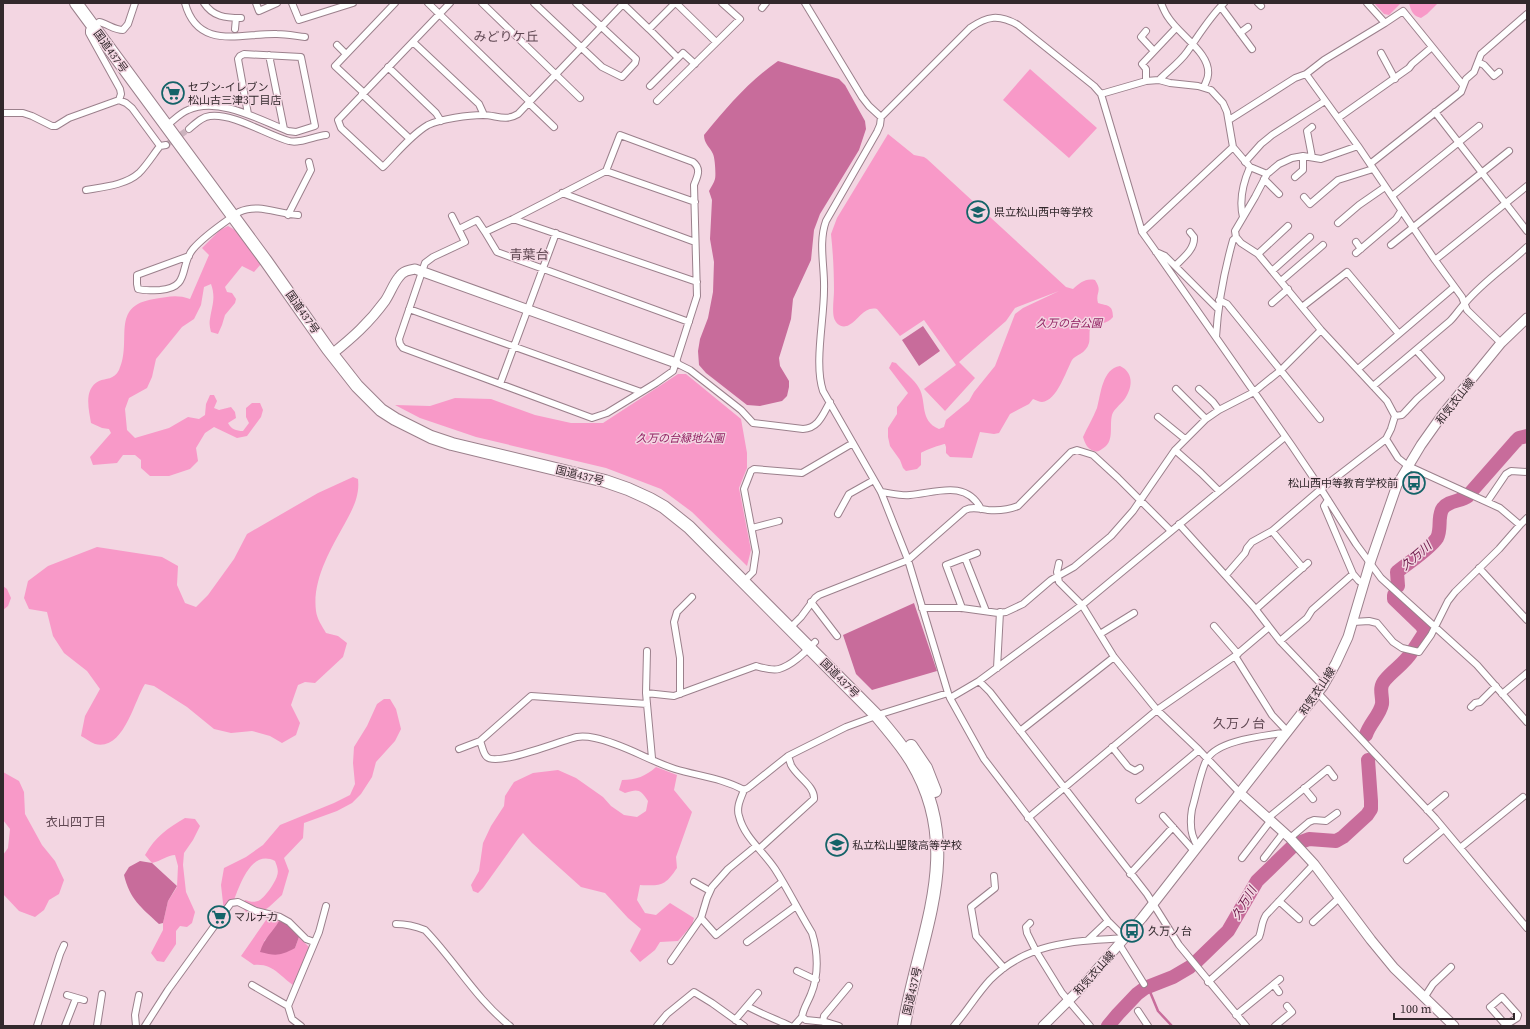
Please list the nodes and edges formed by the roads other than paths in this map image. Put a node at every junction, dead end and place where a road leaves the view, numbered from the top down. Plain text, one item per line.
1 (76, 3) edge
2 (86, 3) edge
3 (135, 3) edge
4 (185, 3) edge
5 (204, 3) edge
6 (256, 3) edge
7 (277, 3) edge
8 (292, 3) edge
9 (328, 3) edge
10 (353, 3) edge
11 (395, 3) edge
12 (428, 3) edge
13 (450, 3) edge
14 (482, 3) edge
15 (534, 3) edge
16 (576, 3) edge
17 (722, 3) edge
18 (805, 3) edge
19 (1161, 3) edge
20 (1367, 3) edge
21 (622, 4) edge
22 (672, 4) edge
23 (1222, 5) edge
24 (330, 10) junction
25 (440, 14) junction
26 (1527, 14) edge
27 (1385, 23) junction
28 (96, 24) junction
29 (602, 27) junction
30 (1248, 27) dead end
31 (1176, 28) junction
32 (649, 29) junction
33 (235, 30) dead end
34 (1146, 31) dead end
35 (1240, 33) junction
36 (305, 37) dead end
37 (413, 42) junction
38 (716, 42) junction
39 (1192, 43) junction
40 (337, 45) dead end
41 (1432, 47) junction
42 (581, 49) junction
43 (1252, 49) dead end
44 (1154, 51) junction
45 (1381, 53) dead end
46 (346, 54) junction
47 (269, 55) junction
48 (678, 58) junction
49 (1478, 62) junction
50 (694, 64) junction
51 (388, 67) junction
52 (655, 70) dead end
53 (1500, 72) dead end
54 (556, 74) junction
55 (1306, 74) junction
56 (660, 76) junction
57 (1395, 79) junction
58 (1159, 80) junction
59 (1146, 81) junction
60 (1463, 85) junction
61 (650, 86) dead end
62 (1204, 87) junction
63 (363, 94) junction
64 (1101, 94) junction
65 (580, 98) dead end
66 (119, 100) junction
67 (657, 101) dead end
68 (1326, 101) junction
69 (530, 103) junction
70 (1434, 112) junction
71 (3, 113) edge
72 (248, 114) junction
73 (484, 115) junction
74 (881, 117) junction
75 (1338, 118) junction
76 (1229, 120) junction
77 (441, 121) junction
78 (169, 123) junction
79 (1479, 126) dead end
80 (554, 127) dead end
81 (1312, 127) dead end
82 (189, 129) tunnel mouth
83 (284, 129) junction
84 (326, 135) dead end
85 (410, 139) junction
86 (1458, 143) junction
87 (1233, 146) junction
88 (1358, 146) junction
89 (1509, 151) dead end
90 (1303, 156) junction
91 (1312, 157) junction
92 (309, 162) dead end
93 (1245, 162) junction
94 (1250, 167) junction
95 (1372, 167) junction
96 (606, 171) junction
97 (1482, 173) junction
98 (1265, 177) junction
99 (1295, 177) dead end
100 (1527, 186) edge
101 (1385, 187) junction
102 (86, 190) dead end
103 (562, 194) junction
104 (1279, 194) dead end
105 (1392, 196) junction
106 (1304, 197) dead end
107 (695, 202) junction
108 (1506, 203) junction
109 (1401, 211) junction
110 (236, 215) junction
111 (288, 215) junction
112 (298, 215) dead end
113 (452, 216) dead end
114 (1243, 217) junction
115 (513, 219) junction
116 (1338, 223) dead end
117 (1288, 226) dead end
118 (1413, 228) junction
119 (459, 229) junction
120 (1527, 231) edge
121 (485, 232) junction
122 (1142, 232) junction
123 (1190, 232) dead end
124 (556, 233) junction
125 (1236, 237) junction
126 (1310, 237) dead end
127 (695, 242) junction
128 (1356, 242) dead end
129 (1323, 245) dead end
130 (1392, 245) dead end
131 (1527, 247) edge
132 (1156, 252) junction
133 (1258, 254) junction
134 (189, 256) junction
135 (1435, 260) junction
136 (1175, 266) junction
137 (542, 269) junction
138 (1272, 270) junction
139 (422, 271) junction
140 (1363, 280) dead end
141 (1281, 281) junction
142 (696, 282) junction
143 (1357, 285) junction
144 (1454, 287) junction
145 (1288, 290) junction
146 (1219, 300) junction
147 (1272, 303) dead end
148 (1465, 303) junction
149 (1302, 307) junction
150 (409, 309) junction
151 (527, 309) junction
152 (1218, 309) junction
153 (1527, 318) edge
154 (689, 322) junction
155 (1321, 330) junction
156 (1399, 334) junction
157 (1216, 337) junction
158 (1501, 344) junction
159 (514, 347) junction
160 (1416, 350) junction
161 (335, 352) junction
162 (676, 363) junction
163 (1358, 369) junction
164 (1280, 370) junction
165 (500, 384) junction
166 (1373, 386) junction
167 (1176, 389) dead end
168 (1199, 389) dead end
169 (641, 392) junction
170 (1254, 392) junction
171 (830, 402) junction
172 (1219, 410) junction
173 (1395, 416) junction
174 (1158, 417) dead end
175 (1206, 419) junction
176 (1320, 419) dead end
177 (1285, 437) junction
178 (1185, 439) junction
179 (1386, 439) junction
180 (853, 443) junction
181 (1175, 450) junction
182 (1408, 466) junction
183 (1527, 472) edge
184 (874, 480) junction
185 (1321, 489) junction
186 (1219, 491) junction
187 (881, 492) junction
188 (1140, 500) junction
189 (1328, 500) junction
190 (1487, 502) junction
191 (981, 509) junction
192 (838, 514) dead end
193 (1527, 518) edge
194 (779, 522) dead end
195 (1179, 524) junction
196 (1520, 525) junction
197 (752, 528) junction
198 (1272, 531) junction
199 (1171, 532) junction
200 (977, 553) dead end
201 (965, 558) junction
202 (908, 560) junction
203 (1059, 563) dead end
204 (1308, 563) dead end
205 (1370, 563) junction
206 (1303, 568) junction
207 (1479, 568) junction
208 (1353, 574) junction
209 (1226, 575) junction
210 (1058, 576) junction
211 (747, 579) junction
212 (1364, 584) junction
213 (692, 597) dead end
214 (811, 602) junction
215 (1082, 605) junction
216 (922, 608) junction
217 (962, 608) junction
218 (1256, 609) junction
219 (986, 611) junction
220 (1000, 612) junction
221 (1134, 613) dead end
222 (1527, 620) edge
223 (1353, 622) junction
224 (793, 625) junction
225 (1214, 626) dead end
226 (1435, 627) junction
227 (1268, 628) junction
228 (1100, 634) junction
229 (837, 636) dead end
230 (1280, 641) junction
231 (812, 645) junction
232 (647, 651) dead end
233 (1237, 655) junction
234 (1114, 657) junction
235 (997, 668) junction
236 (1527, 673) edge
237 (979, 681) junction
238 (1496, 686) junction
239 (1321, 689) junction
240 (646, 693) junction
241 (680, 694) junction
242 (1502, 694) junction
243 (949, 696) junction
244 (647, 704) junction
245 (1471, 707) dead end
246 (1157, 710) junction
247 (881, 715) junction
248 (1527, 722) edge
249 (1020, 731) junction
250 (1288, 732) junction
251 (480, 741) junction
252 (1112, 747) junction
253 (459, 749) dead end
254 (1199, 750) junction
255 (788, 756) junction
256 (652, 758) junction
257 (1207, 759) junction
258 (1140, 768) dead end
259 (1334, 777) dead end
260 (1064, 788) junction
261 (1304, 788) junction
262 (744, 790) junction
263 (1240, 793) junction
264 (1445, 795) dead end
265 (1523, 797) dead end
266 (1313, 799) dead end
267 (1140, 800) dead end
268 (1427, 810) junction
269 (1337, 813) dead end
270 (1163, 816) dead end
271 (1028, 818) junction
272 (1270, 819) junction
273 (1173, 827) junction
274 (1444, 829) junction
275 (1287, 835) junction
276 (757, 848) junction
277 (1460, 848) junction
278 (1196, 849) junction
279 (1242, 858) dead end
280 (1264, 858) dead end
281 (1407, 860) dead end
282 (1314, 864) junction
283 (1130, 874) junction
284 (994, 876) dead end
285 (694, 882) dead end
286 (782, 882) junction
287 (710, 891) junction
288 (1339, 898) junction
289 (1279, 901) junction
290 (1153, 904) junction
291 (326, 906) dead end
292 (796, 906) junction
293 (701, 918) junction
294 (1300, 919) dead end
295 (1108, 921) junction
296 (1313, 922) dead end
297 (1030, 923) dead end
298 (396, 924) dead end
299 (1527, 928) edge
300 (1088, 940) junction
301 (1122, 941) junction
302 (314, 942) junction
303 (746, 942) dead end
304 (64, 945) dead end
305 (1036, 951) junction
306 (671, 961) dead end
307 (1451, 967) dead end
308 (1004, 968) junction
309 (797, 971) dead end
310 (1280, 979) dead end
311 (816, 980) junction
312 (1208, 982) junction
313 (1144, 984) dead end
314 (252, 985) dead end
315 (1274, 985) junction
316 (849, 986) dead end
317 (1279, 992) dead end
318 (758, 993) dead end
319 (102, 994) dead end
320 (66, 995) dead end
321 (139, 995) dead end
322 (76, 998) junction
323 (1424, 998) junction
324 (84, 1000) dead end
325 (1068, 1001) junction
326 (288, 1006) junction
327 (747, 1006) junction
328 (1287, 1006) dead end
329 (1138, 1011) dead end
330 (1236, 1016) junction
331 (802, 1017) junction
332 (292, 1019) junction
333 (735, 1020) junction
334 (823, 1022) junction
335 (1503, 1024) edge
336 (289, 1025) dead end
337 (1450, 1025) edge
338 (36, 1026) edge
339 (65, 1026) edge
340 (97, 1026) edge
341 (136, 1026) edge
342 (145, 1026) edge
343 (301, 1026) edge
344 (510, 1026) edge
345 (657, 1026) edge
346 (744, 1026) edge
347 (790, 1026) edge
348 (794, 1026) edge
349 (839, 1026) edge
350 (904, 1026) edge
351 (912, 1026) edge
352 (954, 1026) edge
353 (1043, 1026) edge
354 (1090, 1026) edge
355 (1148, 1026) edge
356 (1246, 1026) edge
357 (1275, 1026) edge

1 - 28 highway, 国道437号
2 - 28 highway, 国道437号
3 - 28 street
4 - 36 street
5 - 33 street
6 - 7 street
8 - 24 street
9 - 24 street
10 - 24 street
11 - 46 street
12 - 25 street
13 - 25 street
14 - 54 street
15 - 42 street
16 - 29 street
17 - 38 street
18 - 74 street
19 - 31 street
20 - 27 street
21 - 29 street
21 - 32 street
22 - 32 street
22 - 38 street
23 - 35 street
23 - 39 street
25 - 37 street
25 - 69 street
26 - 49 street
27 - 41 street
27 - 55 street
28 - 66 street
28 - 78 highway, 国道437号
29 - 42 street
29 - 42 street
30 - 35 street
31 - 39 street
31 - 44 street
32 - 48 street
34 - 44 street
35 - 43 street
37 - 51 street
37 - 73 street
38 - 50 street
39 - 58 street
39 - 62 street
40 - 46 street
41 - 57 street
41 - 60 street
42 - 54 street
44 - 59 street
45 - 57 street
46 - 63 street
47 - 72 street
47 - 83 street
47 - 83 street
48 - 50 street
48 - 56 street
49 - 53 street
49 - 60 street
50 - 67 street
51 - 63 street
51 - 77 street
52 - 56 street
54 - 65 street
54 - 69 street
55 - 68 street
55 - 76 street
56 - 61 street
57 - 75 street
58 - 59 street
58 - 62 street
59 - 64 street
60 - 70 street
62 - 76 street
63 - 85 street
63 - 85 street
64 - 74 street
64 - 122 street
66 - 71 street
66 - 102 street
68 - 75 street
68 - 93 street
69 - 73 street
69 - 80 street
70 - 86 street
70 - 95 street
72 - 78 street
72 - 83 street
73 - 77 street
74 - 171 street
75 - 88 street
76 - 87 street
77 - 85 street
78 - 110 highway, 国道437号
79 - 86 street
81 - 91 street
82 - 84 street
86 - 97 street
86 - 105 street
87 - 93 street
87 - 122 street
88 - 91 street
88 - 95 street
89 - 97 street
90 - 91 street
90 - 98 street
90 - 99 street
92 - 111 street
93 - 94 street
94 - 98 street
94 - 114 street
95 - 101 street
95 - 106 street
96 - 103 street
96 - 107 street
96 - 107 street
97 - 108 street
97 - 118 street
98 - 104 street
98 - 114 street
100 - 108 street
101 - 105 street
101 - 116 street
103 - 115 street
103 - 127 street
105 - 109 street
107 - 127 street
108 - 120 street
108 - 135 street
109 - 118 street
109 - 128 street
110 - 111 street
110 - 134 street
110 - 161 highway, 国道437号
111 - 112 street
113 - 119 street
114 - 125 street
115 - 121 street
115 - 124 street
117 - 133 street
118 - 130 street
118 - 135 street
119 - 121 street
119 - 139 street
121 - 137 street
122 - 132 street
123 - 136 street
124 - 137 street
124 - 142 street
125 - 133 street
125 - 146 street
126 - 138 street
127 - 142 street
129 - 141 street
131 - 148 street
132 - 136 street
132 - 157 street
133 - 138 street
134 - 134 street
135 - 144 street
136 - 152 street
137 - 151 street
137 - 154 street
138 - 141 street
139 - 150 street
139 - 151 main road
139 - 161 main road
140 - 143 street
141 - 145 street
142 - 154 street
143 - 149 street
143 - 156 street
144 - 148 street
144 - 156 street
145 - 147 street
145 - 149 street
146 - 152 street
146 - 164 street
148 - 158 street
148 - 160 street
149 - 155 street
150 - 159 street
150 - 165 street
151 - 159 street
151 - 162 main road
152 - 157 street
153 - 158 main road, 和気衣山線
154 - 162 street
155 - 163 street
155 - 164 street
156 - 163 street
157 - 170 street
158 - 182 main road, 和気衣山線
159 - 165 street
159 - 169 street
160 - 166 street
160 - 173 street
161 - 211 highway, 国道437号
162 - 169 street
162 - 171 street
163 - 166 street
164 - 170 street
164 - 176 street
165 - 169 street
166 - 173 street
167 - 175 street
168 - 172 street
170 - 172 street
170 - 177 street
171 - 180 street
172 - 175 street
173 - 179 street
174 - 178 street
175 - 178 street
177 - 185 street
177 - 186 street
178 - 181 street
179 - 182 street
179 - 185 street
180 - 184 street
180 - 197 street
181 - 186 street
181 - 188 street
182 - 190 street
182 - 205 main road, 和気衣山線
183 - 190 street
184 - 187 street
184 - 192 street
185 - 189 street
185 - 198 street
186 - 195 street
187 - 191 street
187 - 202 street
188 - 191 street
188 - 199 street
188 - 210 street
189 - 205 street
189 - 208 street
190 - 196 street
191 - 202 street
193 - 196 street
194 - 197 street
195 - 199 street
195 - 209 street
196 - 207 street
197 - 211 street
198 - 206 street
198 - 209 street
199 - 215 street
200 - 201 street
201 - 217 street
201 - 219 street
202 - 214 street
202 - 216 street
203 - 210 street
204 - 206 street
205 - 212 main road, 和気衣山線
205 - 226 street
206 - 218 street
207 - 222 street
207 - 226 street
208 - 212 street
208 - 230 street
209 - 218 street
210 - 215 street
210 - 220 street
211 - 224 highway, 国道437号
212 - 223 main road, 和気衣山線
213 - 241 street
214 - 224 street
214 - 229 street
215 - 228 street
215 - 235 street
216 - 217 street
216 - 243 street
217 - 219 street
218 - 227 street
219 - 220 street
220 - 235 street
221 - 228 street
223 - 226 street
223 - 239 main road, 和気衣山線
224 - 231 highway, 国道437号
225 - 233 street
226 - 238 street
227 - 230 street
227 - 233 street
228 - 234 street
230 - 239 street
231 - 241 street
231 - 247 highway, 国道437号
232 - 240 street
233 - 246 street
233 - 250 street
234 - 246 street
234 - 249 street
235 - 237 street
236 - 242 street
237 - 243 street
237 - 249 street
238 - 242 street
238 - 245 street
239 - 250 main road, 和気衣山線
239 - 268 street
240 - 241 street
240 - 244 street
242 - 248 street
243 - 247 street
243 - 271 street
244 - 251 street
244 - 256 street
246 - 252 street
246 - 254 street
247 - 255 street
247 - 350 highway, 国道437号
247 - 351 highway, 国道437号
249 - 260 street
250 - 257 street
250 - 263 main road, 和気衣山線
251 - 253 street
251 - 256 street
252 - 258 street
252 - 260 street
254 - 257 street
254 - 267 street
255 - 262 street
255 - 276 street
256 - 262 street
257 - 263 street
257 - 278 street
259 - 261 street
260 - 271 street
260 - 283 street
261 - 266 street
261 - 272 street
262 - 276 street
263 - 272 main road
263 - 278 main road, 和気衣山線
264 - 268 street
265 - 277 street
268 - 274 street
269 - 275 street
270 - 273 street
271 - 295 street
272 - 275 main road
272 - 279 street
273 - 278 street
273 - 283 street
274 - 277 street
274 - 281 street
275 - 280 street
275 - 282 main road
276 - 286 street
276 - 287 street
277 - 299 street
278 - 290 main road, 和気衣山線
282 - 288 main road
282 - 289 street
283 - 290 street
284 - 308 street
285 - 287 street
286 - 292 street
286 - 293 street
287 - 293 street
288 - 296 street
288 - 323 main road
289 - 294 street
289 - 312 street
290 - 301 main road, 和気衣山線
290 - 312 street
291 - 302 street
292 - 303 street
292 - 311 street
293 - 306 street
295 - 300 street
295 - 301 street
297 - 305 street
298 - 344 street
300 - 301 street
300 - 305 street
301 - 313 street
301 - 325 main road, 和気衣山線
302 - 326 street
302 - 342 street
304 - 338 street
305 - 308 street
305 - 325 street
307 - 323 street
308 - 352 street
309 - 311 street
310 - 315 street
311 - 331 street
312 - 330 street
314 - 326 street
315 - 317 street
315 - 330 street
316 - 334 street
318 - 327 street
319 - 340 street
320 - 322 street
321 - 341 street
322 - 324 street
322 - 339 street
323 - 337 main road
325 - 353 main road, 和気衣山線
325 - 354 street
326 - 332 street
327 - 333 street
327 - 347 street
328 - 357 street
329 - 355 street
330 - 356 street
331 - 334 street
331 - 348 street
332 - 336 street
332 - 343 street
333 - 345 street
333 - 346 street
334 - 349 street
335 - 335 street

